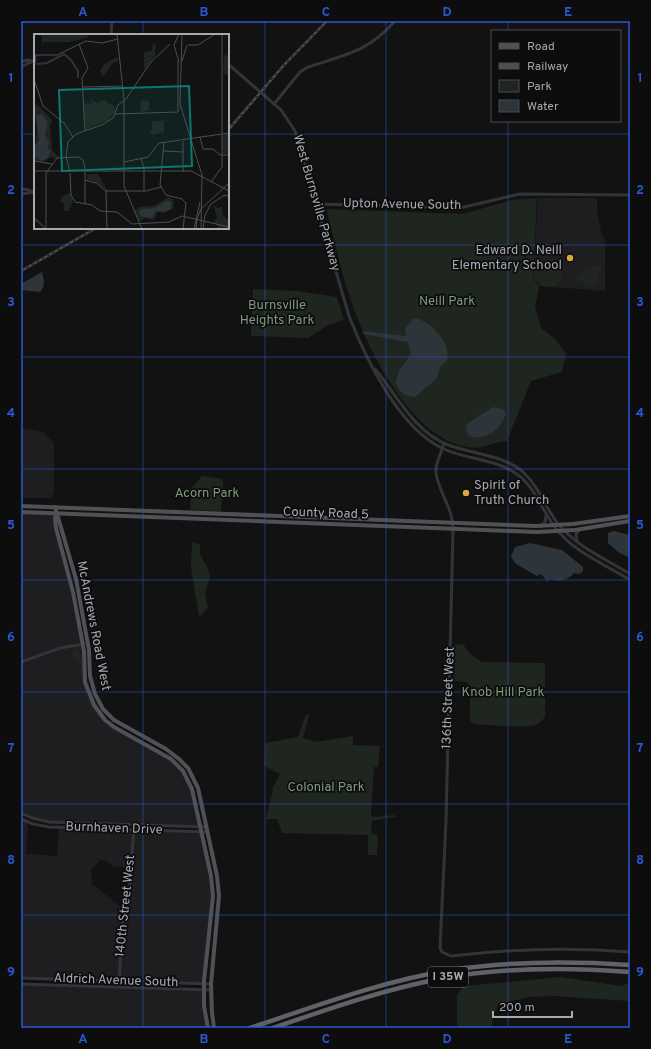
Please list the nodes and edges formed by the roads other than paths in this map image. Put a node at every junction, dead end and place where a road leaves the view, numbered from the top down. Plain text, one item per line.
1 (112, 21) edge
2 (395, 21) edge
3 (111, 34) edge
4 (34, 60) edge
5 (21, 62) edge
6 (229, 65) edge
7 (21, 66) edge
8 (274, 104) junction
9 (21, 190) edge
10 (34, 192) edge
11 (21, 194) edge
12 (630, 195) edge
13 (317, 204) junction
14 (370, 363) junction
15 (444, 443) junction
16 (443, 449) junction
17 (535, 485) junction
18 (531, 488) junction
19 (21, 506) edge
20 (55, 507) junction
21 (21, 512) edge
22 (56, 514) junction
23 (546, 516) junction
24 (630, 516) edge
25 (630, 522) edge
26 (453, 523) junction
27 (559, 525) junction
28 (541, 526) junction
29 (553, 526) junction
30 (453, 529) junction
31 (581, 529) junction
32 (564, 530) junction
33 (557, 531) junction
34 (578, 543) junction
35 (630, 574) edge
36 (630, 580) edge
37 (88, 643) junction
38 (82, 644) junction
39 (21, 662) edge
40 (21, 813) edge
41 (21, 819) edge
42 (134, 825) junction
43 (201, 827) junction
44 (206, 827) junction
45 (133, 830) junction
46 (202, 832) junction
47 (208, 832) junction
48 (630, 952) edge
49 (630, 965) edge
50 (630, 972) edge
51 (21, 978) edge
52 (119, 982) junction
53 (21, 984) edge
54 (204, 984) junction
55 (211, 984) junction
56 (119, 987) junction
57 (204, 990) junction
58 (211, 990) junction
59 (208, 1028) edge
60 (214, 1028) edge
61 (250, 1028) edge
62 (273, 1028) edge

1 - 3 street
2 - 8 street
4 - 5 street
4 - 7 street
6 - 8 street, West Burnsville Parkway
8 - 13 street, West Burnsville Parkway
9 - 10 street
10 - 11 street
12 - 13 street, Upton Avenue South
13 - 14 street, West Burnsville Parkway
14 - 15 street, West Burnsville Parkway
14 - 16 street, West Burnsville Parkway
15 - 16 street, 136th Street West
15 - 17 street, West Burnsville Parkway
16 - 18 street, West Burnsville Parkway
16 - 26 street, 136th Street West
17 - 18 street
17 - 27 street, West Burnsville Parkway
18 - 23 street, West Burnsville Parkway
19 - 20 main road, County Road 5
20 - 22 main road, McAndrews Road West
20 - 26 main road, County Road 5
21 - 22 main road, County Road 5
22 - 30 main road, County Road 5
22 - 37 main road, McAndrews Road West
22 - 38 main road, McAndrews Road West
23 - 28 street
23 - 29 street, West Burnsville Parkway
24 - 27 main road, County Road 5
25 - 31 main road, County Road 5
26 - 28 main road, County Road 5
26 - 30 street, 136th Street West
27 - 29 main road, County Road 5
27 - 32 street, West Burnsville Parkway
28 - 29 main road, County Road 5
29 - 33 street, West Burnsville Parkway
30 - 33 main road, County Road 5
30 - 48 street, 136th Street West
31 - 32 main road, County Road 5
31 - 34 street
32 - 33 main road, County Road 5
32 - 34 street, West Burnsville Parkway
33 - 36 street, West Burnsville Parkway
34 - 35 street, West Burnsville Parkway
37 - 38 street
37 - 44 main road, McAndrews Road West
38 - 39 street
38 - 43 main road, McAndrews Road West
40 - 42 street, Burnhaven Drive
41 - 45 street, Burnhaven Drive
42 - 43 street, Burnhaven Drive
42 - 45 street, 140th Street West
43 - 44 street, Burnhaven Drive
43 - 46 main road, McAndrews Road West
44 - 47 main road, McAndrews Road West
45 - 46 street, Burnhaven Drive
45 - 52 street, 140th Street West
46 - 47 street, Burnhaven Drive
46 - 54 main road, McAndrews Road West
47 - 55 main road, McAndrews Road West
49 - 61 highway, I 35W
50 - 62 highway, I 35W
51 - 52 street, Aldrich Avenue South
52 - 54 street, Aldrich Avenue South
52 - 56 street, 140th Street West
53 - 56 street, Aldrich Avenue South
54 - 55 street, Aldrich Avenue South
54 - 57 main road, McAndrews Road West
55 - 58 main road, McAndrews Road West
56 - 57 street, Aldrich Avenue South
57 - 58 street, Aldrich Avenue South
57 - 59 main road, McAndrews Road West
58 - 60 main road, McAndrews Road West

